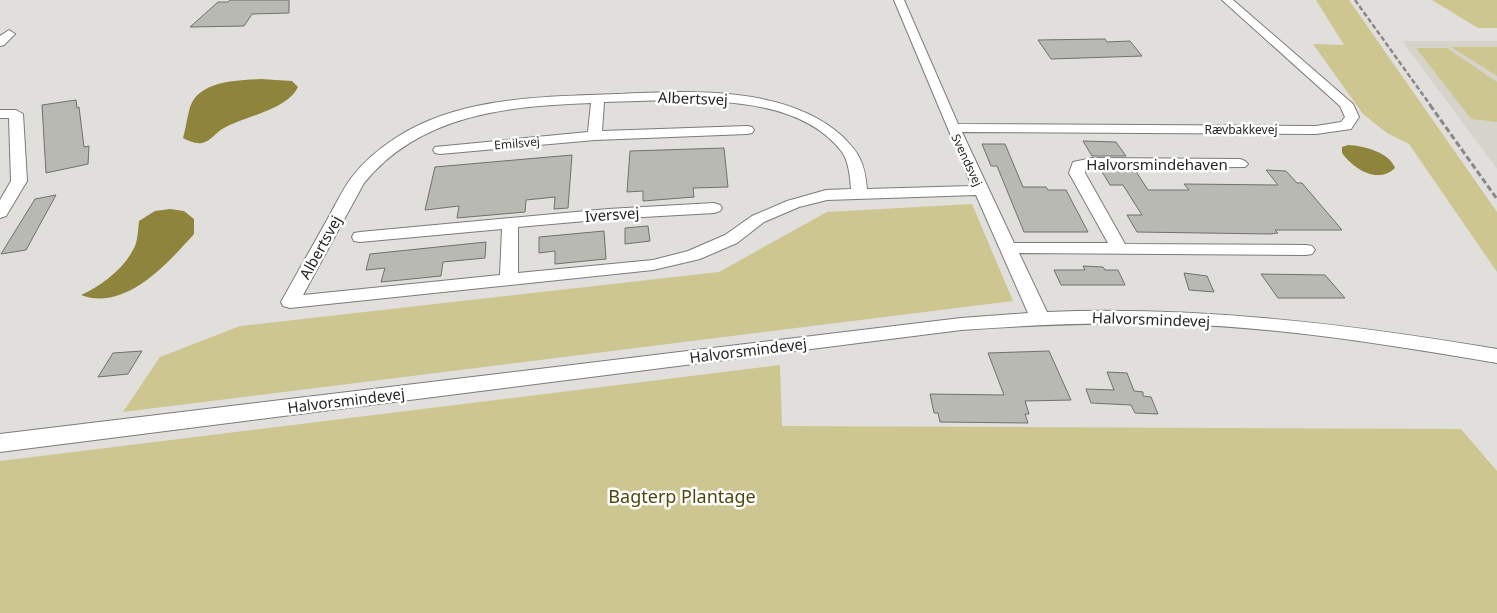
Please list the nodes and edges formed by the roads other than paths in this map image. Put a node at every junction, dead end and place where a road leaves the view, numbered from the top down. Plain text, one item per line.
1 (899, 0) edge
2 (1227, 0) edge
3 (598, 98) junction
4 (0, 114) edge
5 (17, 123) junction
6 (0, 126) edge
7 (952, 128) junction
8 (747, 130) dead end
9 (595, 136) junction
10 (440, 150) dead end
11 (1240, 164) dead end
12 (981, 190) junction
13 (859, 193) junction
14 (714, 208) dead end
15 (0, 212) edge
16 (510, 222) junction
17 (360, 237) dead end
18 (1009, 248) junction
19 (1119, 248) junction
20 (1306, 250) dead end
21 (509, 279) junction
22 (1040, 318) junction
23 (1497, 356) edge
24 (0, 443) edge

1 - 7 street, Svendsvej
2 - 7 street, Rævbakkevej
3 - 9 street
3 - 13 street, Albertsvej
3 - 21 street, Albertsvej
4 - 5 street
5 - 6 street
5 - 15 street
7 - 12 street, Svendsvej
8 - 9 street, Emilsvej
9 - 10 street, Emilsvej
11 - 19 street, Halvorsmindehaven
12 - 13 street, Albertsvej
12 - 18 street, Svendsvej
13 - 21 street, Albertsvej
14 - 16 street, Iversvej
16 - 17 street, Iversvej
16 - 21 street
18 - 19 street
18 - 22 street, Svendsvej
19 - 20 street
22 - 23 street, Halvorsmindevej
22 - 24 street, Halvorsmindevej

